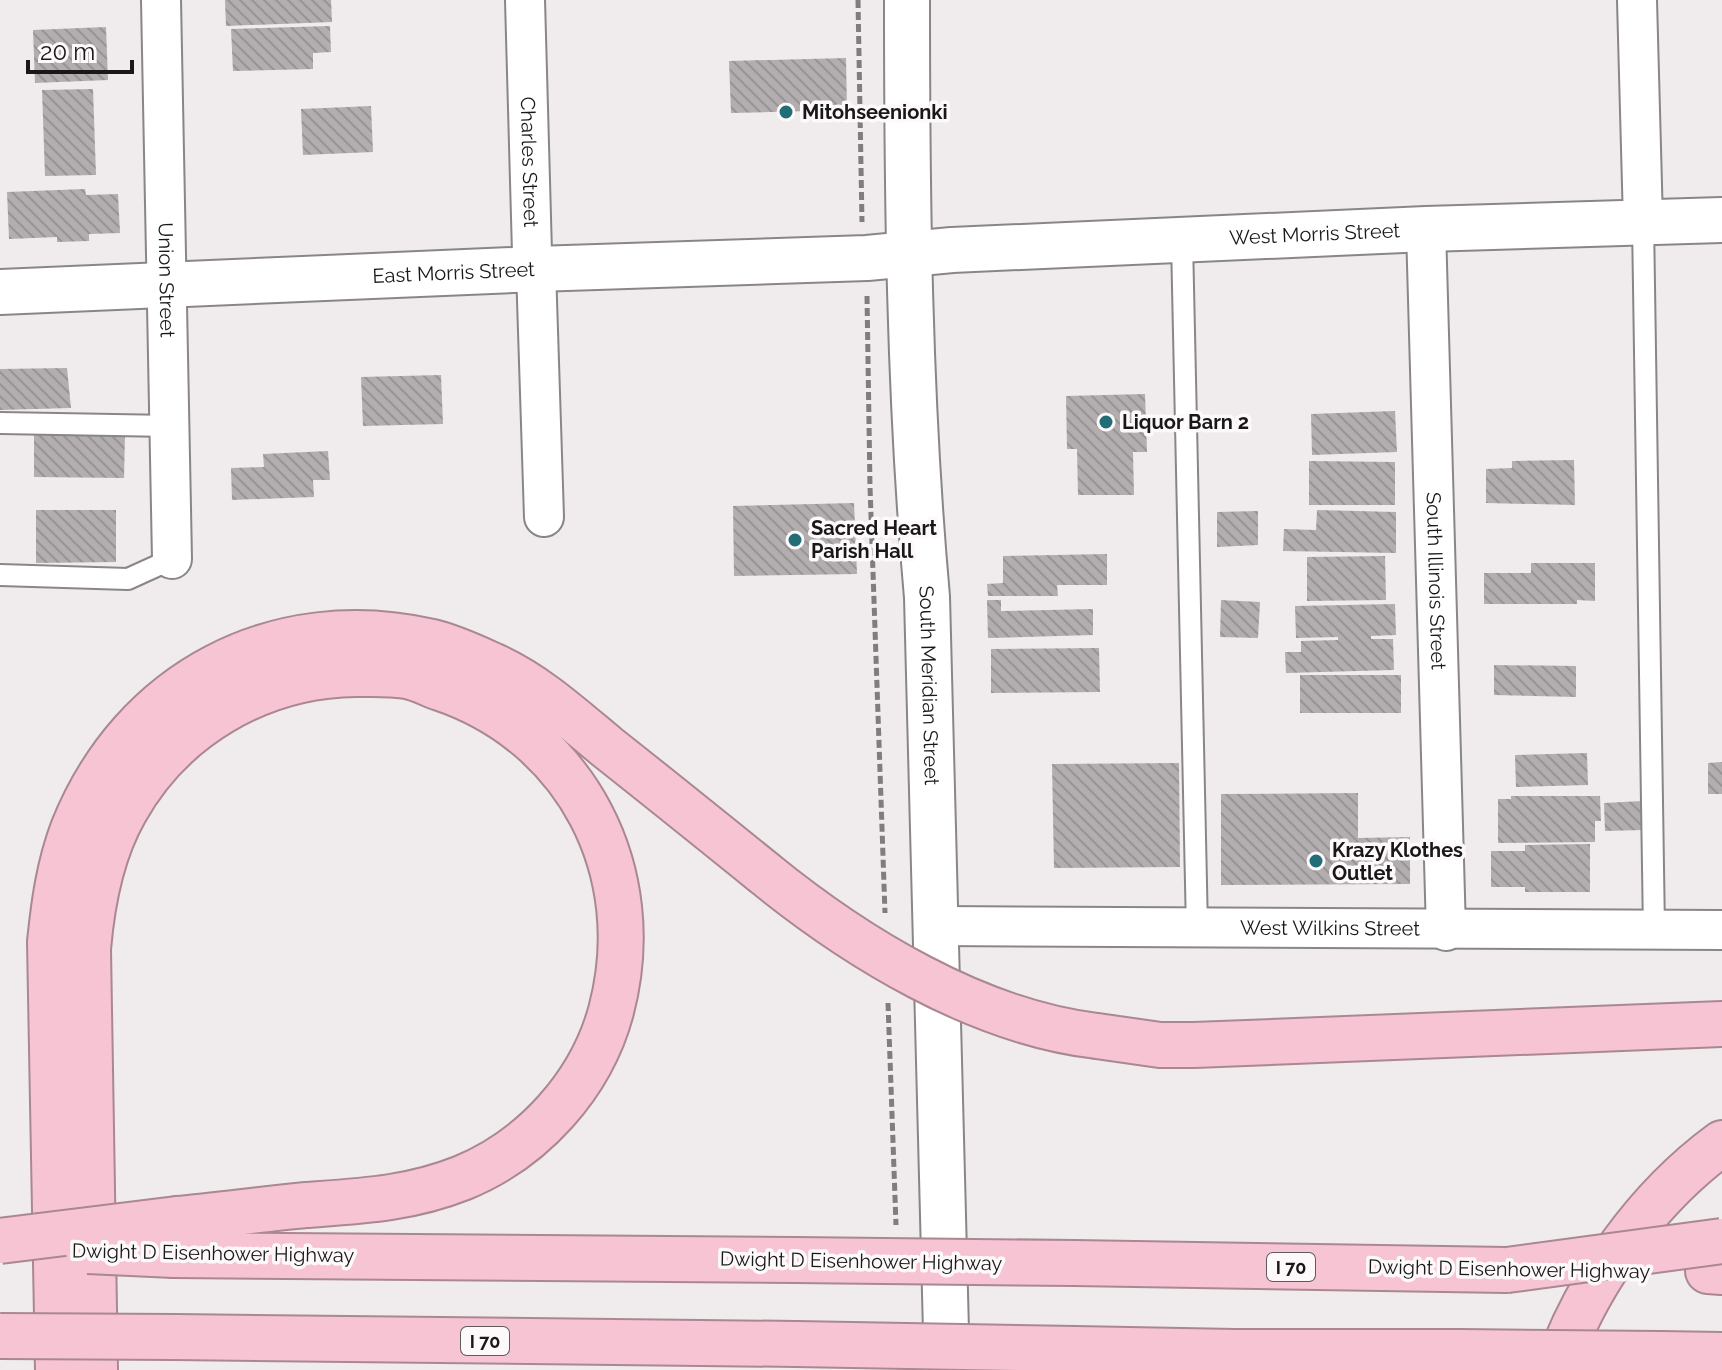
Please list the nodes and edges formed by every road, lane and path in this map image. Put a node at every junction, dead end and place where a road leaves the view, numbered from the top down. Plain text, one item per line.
1 (161, 0) edge
2 (525, 0) edge
3 (858, 0) edge
4 (907, 0) edge
5 (1637, 0) edge
6 (861, 216) dead end
7 (1722, 220) edge
8 (1643, 222) junction
9 (1426, 229) junction
10 (1182, 241) junction
11 (908, 255) junction
12 (536, 269) junction
13 (168, 285) junction
14 (0, 292) edge
15 (867, 302) dead end
16 (0, 423) edge
17 (171, 426) junction
18 (544, 517) dead end
19 (172, 559) joint
20 (0, 575) edge
21 (885, 916) dead end
22 (938, 926) junction
23 (1197, 929) junction
24 (1722, 930) edge
25 (1446, 931) junction
26 (1654, 931) junction
27 (888, 995) dead end
28 (1722, 1024) edge
29 (1722, 1143) edge
30 (896, 1232) dead end
31 (175, 1237) junction
32 (0, 1244) edge
33 (1717, 1261) edge
34 (0, 1336) edge
35 (1001, 1348) junction
36 (1235, 1352) junction
37 (1722, 1355) edge
38 (58, 1370) edge
39 (95, 1370) edge
40 (850, 1370) edge
41 (947, 1370) edge
42 (1346, 1370) edge
43 (1556, 1370) edge

1 - 13 street, Union Street
2 - 12 street, Charles Street
3 - 6 path
4 - 11 main road, South Meridian Street
5 - 8 street
7 - 8 main road, West Morris Street
8 - 9 main road, West Morris Street
8 - 26 lane
9 - 10 main road, West Morris Street
9 - 25 street, South Illinois Street
10 - 11 main road, West Morris Street
10 - 23 lane
11 - 12 main road, East Morris Street
11 - 22 main road, South Meridian Street
12 - 13 main road, East Morris Street
12 - 18 street, Charles Street
13 - 14 main road, East Morris Street
13 - 17 street, Union Street
15 - 21 path
16 - 17 lane
17 - 19 street, Union Street
19 - 20 lane
22 - 23 street, West Wilkins Street
22 - 41 main road, South Meridian Street
23 - 25 street, West Wilkins Street
24 - 26 street, West Wilkins Street
25 - 26 street, West Wilkins Street
27 - 30 path
28 - 38 highway, bridge
29 - 43 highway
31 - 32 highway, bridge
31 - 33 highway, Dwight D Eisenhower Highway / I 70, bridge
31 - 39 highway
34 - 35 highway, I 70, bridge
35 - 36 highway, I 70, bridge
35 - 40 highway, bridge
36 - 37 highway, I 70, bridge
36 - 42 highway

